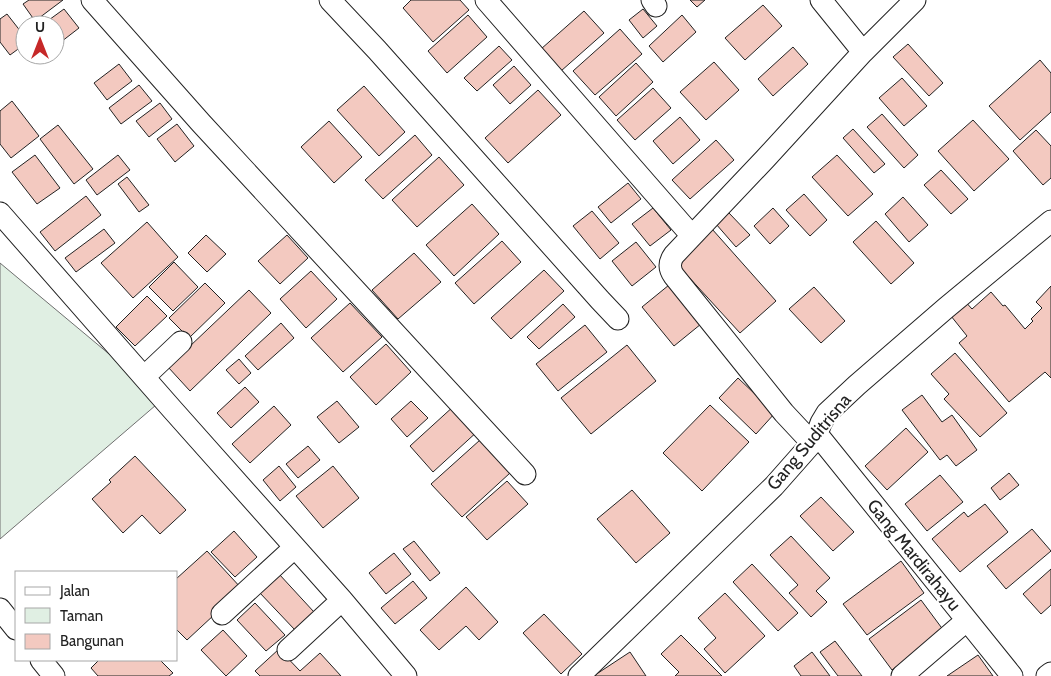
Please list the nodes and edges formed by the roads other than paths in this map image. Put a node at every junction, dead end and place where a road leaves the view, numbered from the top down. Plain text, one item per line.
1 (92, 0) edge
2 (330, 0) edge
3 (486, 0) edge
4 (821, 0) edge
5 (915, 0) edge
6 (863, 52) junction
7 (0, 213) edge
8 (1051, 222) edge
9 (692, 236) junction
10 (618, 319) dead end
11 (181, 342) dead end
12 (144, 377) junction
13 (815, 438) junction
14 (525, 474) dead end
15 (294, 548) junction
16 (342, 600) junction
17 (0, 609) edge
18 (222, 614) dead end
19 (966, 620) junction
20 (15, 628) edge
21 (288, 650) dead end
22 (42, 661) edge
23 (1051, 673) edge
24 (54, 676) edge
25 (406, 676) edge
26 (579, 676) edge
27 (902, 676) edge
28 (1012, 676) edge
29 (1048, 676) edge

1 - 14 street
2 - 10 street
3 - 9 street
4 - 6 street
5 - 6 street, Gang Mardirahayu
6 - 9 street, Gang Mardirahayu
7 - 12 street
8 - 13 street, Gang Suditrisna
9 - 13 street, Gang Mardirahayu
11 - 12 street
12 - 15 street
13 - 19 street, Gang Mardirahayu
13 - 26 street, Gang Suditrisna
15 - 16 street
15 - 18 street
16 - 21 street
16 - 25 street
17 - 20 street
19 - 27 street
19 - 28 street, Gang Mardirahayu
22 - 24 street
23 - 29 street

